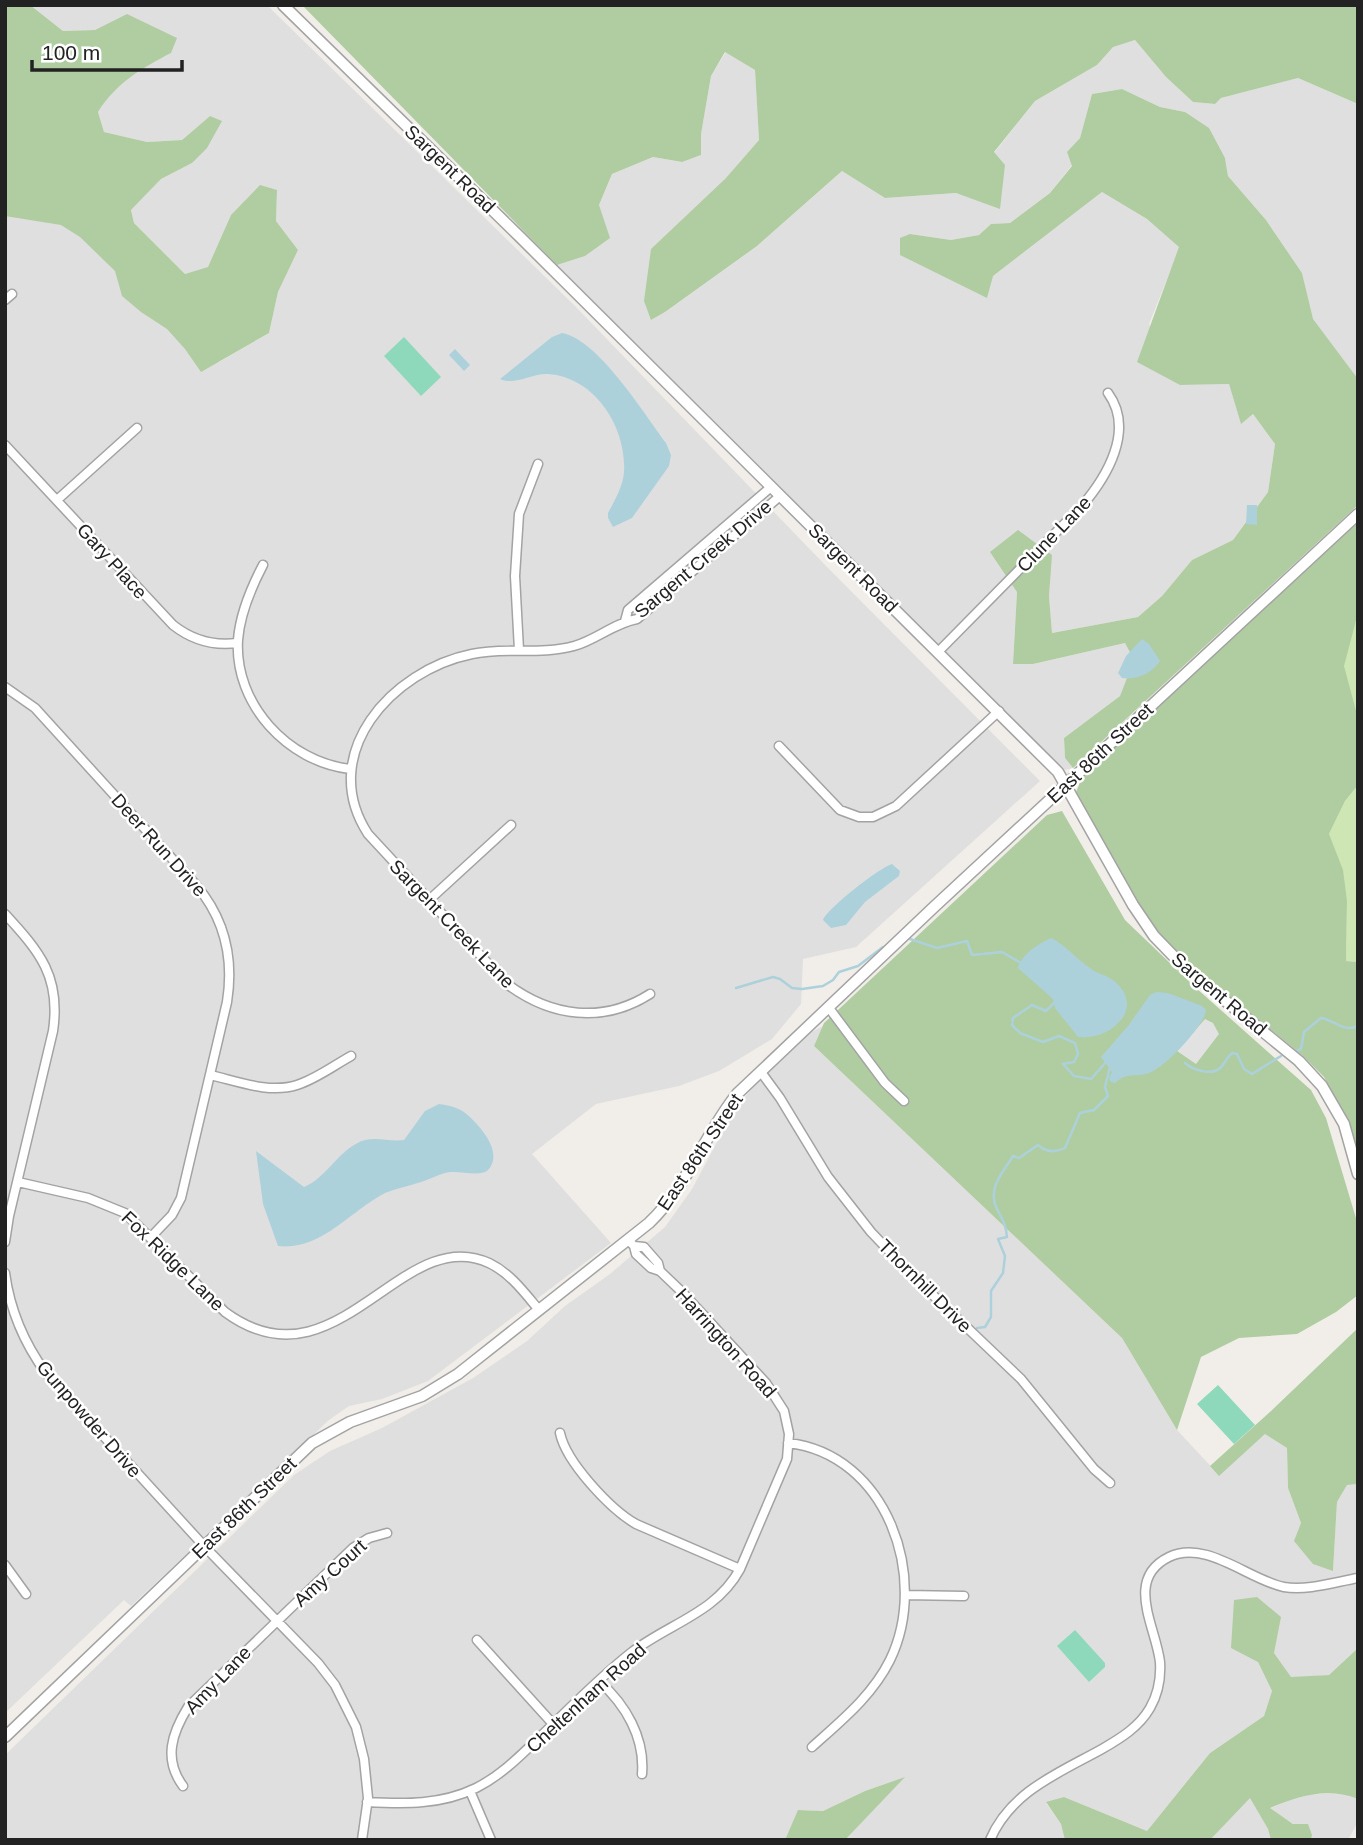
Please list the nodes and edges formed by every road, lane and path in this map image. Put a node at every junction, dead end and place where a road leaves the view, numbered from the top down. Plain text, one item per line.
1 (283, 5) edge
2 (1108, 393) dead end
3 (137, 428) dead end
4 (5, 445) edge
5 (538, 464) dead end
6 (771, 487) junction
7 (780, 496) junction
8 (57, 500) junction
9 (1358, 513) edge
10 (263, 565) dead end
11 (625, 621) junction
12 (237, 643) junction
13 (519, 650) junction
14 (937, 652) junction
15 (5, 687) edge
16 (999, 711) junction
17 (779, 746) dead end
18 (350, 769) junction
19 (1066, 786) junction
20 (511, 825) dead end
21 (428, 901) junction
22 (5, 914) edge
23 (650, 994) dead end
24 (829, 1008) junction
25 (351, 1056) dead end
26 (761, 1072) junction
27 (210, 1075) junction
28 (904, 1101) dead end
29 (1358, 1174) edge
30 (18, 1182) junction
31 (152, 1237) junction
32 (5, 1241) edge
33 (631, 1243) junction
34 (5, 1273) edge
35 (539, 1310) junction
36 (560, 1433) dead end
37 (789, 1443) junction
38 (1110, 1483) dead end
39 (387, 1533) dead end
40 (204, 1546) junction
41 (5, 1565) edge
42 (740, 1569) junction
43 (1358, 1578) edge
44 (26, 1594) dead end
45 (905, 1595) junction
46 (964, 1597) dead end
47 (277, 1620) junction
48 (477, 1640) dead end
49 (599, 1681) junction
50 (553, 1724) junction
51 (5, 1737) edge
52 (813, 1747) dead end
53 (642, 1774) dead end
54 (183, 1786) dead end
55 (470, 1791) junction
56 (367, 1802) junction
57 (362, 1840) edge
58 (491, 1840) edge
59 (990, 1840) edge

1 - 6 street, Sargent Road
2 - 14 street, Clune Lane
3 - 8 street
4 - 8 street, Gary Place
5 - 13 street
6 - 7 street, Sargent Road
6 - 11 street, Sargent Creek Drive
7 - 11 street, Sargent Creek Drive
7 - 14 street, Sargent Road
8 - 12 street, Gary Place
9 - 19 street, East 86th Street
10 - 12 street
11 - 13 street, Sargent Creek Drive
12 - 18 street
13 - 18 street, Sargent Creek Drive
14 - 16 street, Sargent Road
15 - 27 street, Deer Run Drive
16 - 17 street
16 - 19 street, Sargent Road
18 - 21 street, Sargent Creek Lane
19 - 24 street, East 86th Street
19 - 29 street, Sargent Road
20 - 21 street
21 - 23 street, Sargent Creek Lane
22 - 30 street
24 - 26 street, East 86th Street
24 - 28 street
25 - 27 street
26 - 33 street, East 86th Street
26 - 38 street, Thornhill Drive
27 - 31 street, Deer Run Drive
30 - 31 street, Fox Ridge Lane
30 - 32 street
31 - 35 street, Fox Ridge Lane
33 - 35 street, East 86th Street
33 - 37 street, Harrington Road
34 - 40 street, Gunpowder Drive
35 - 40 street, East 86th Street
36 - 42 street
37 - 42 street, Cheltenham Road
37 - 45 street
39 - 47 street, Amy Court
40 - 47 street, Gunpowder Drive
40 - 51 street, East 86th Street
41 - 44 street
42 - 49 street, Cheltenham Road
43 - 59 street
45 - 46 street
45 - 52 street
47 - 54 street, Amy Lane
47 - 56 street, Gunpowder Drive
48 - 50 street
49 - 50 street, Cheltenham Road
49 - 53 street
50 - 55 street, Cheltenham Road
55 - 56 street, Cheltenham Road
55 - 58 street
56 - 57 street, Gunpowder Drive

